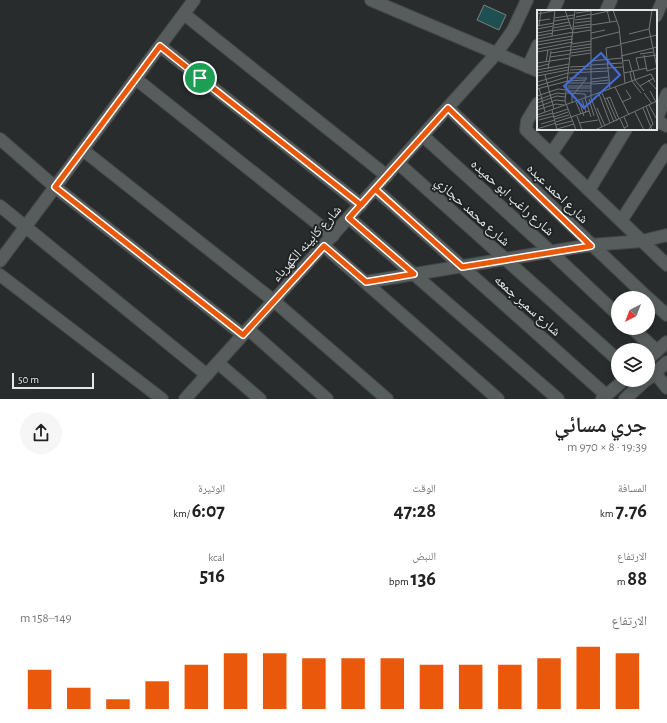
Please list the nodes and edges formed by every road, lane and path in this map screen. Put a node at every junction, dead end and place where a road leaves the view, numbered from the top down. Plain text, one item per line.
1 (194, 0) edge
2 (371, 0) edge
3 (527, 0) edge
4 (558, 0) edge
5 (611, 0) edge
6 (663, 0) edge
7 (390, 4) edge
8 (553, 10) edge
9 (606, 10) edge
10 (184, 14) junction
11 (657, 14) edge
12 (160, 46) junction
13 (537, 49) edge
14 (496, 54) junction
15 (533, 69) edge
16 (136, 79) junction
17 (667, 94) edge
18 (537, 105) edge
19 (448, 108) junction
20 (657, 119) edge
21 (657, 121) edge
22 (667, 126) edge
23 (567, 130) edge
24 (625, 130) edge
25 (423, 136) junction
26 (0, 139) edge
27 (83, 150) junction
28 (667, 150) edge
29 (551, 154) junction
30 (398, 163) junction
31 (387, 176) junction
32 (55, 187) junction
33 (375, 189) junction
34 (589, 190) junction
35 (361, 205) junction
36 (0, 206) edge
37 (349, 218) junction
38 (621, 221) junction
39 (26, 226) junction
40 (667, 235) edge
41 (333, 236) junction
42 (642, 241) junction
43 (4, 245) edge
44 (324, 246) junction
45 (591, 246) junction
46 (552, 252) junction
47 (505, 260) junction
48 (0, 261) edge
49 (667, 265) edge
50 (462, 267) junction
51 (414, 274) junction
52 (0, 275) edge
53 (366, 282) junction
54 (640, 291) edge
55 (274, 301) junction
56 (655, 305) edge
57 (611, 308) edge
58 (667, 316) edge
59 (246, 332) junction
60 (667, 342) edge
61 (655, 352) edge
62 (611, 354) edge
63 (667, 362) edge
64 (218, 363) junction
65 (655, 373) edge
66 (207, 375) junction
67 (655, 380) edge
68 (616, 387) edge
69 (639, 387) edge
70 (667, 388) edge
71 (604, 397) edge
72 (162, 399) edge
73 (185, 399) edge
74 (260, 399) edge
75 (327, 399) edge
76 (387, 399) edge
77 (498, 399) edge
78 (558, 399) edge
79 (625, 399) edge

1 - 10 street
2 - 7 street
3 - 14 street, شارع كابينه الكهرباء
4 - 8 street
5 - 9 street
6 - 11 street
7 - 14 street
10 - 12 street
10 - 31 street
12 - 16 street
12 - 35 street
13 - 15 street
14 - 15 street
14 - 19 street, شارع كابينه الكهرباء
16 - 27 street
16 - 41 street
17 - 20 street
18 - 29 street
19 - 25 street, شارع كابينه الكهرباء
19 - 45 street, شارع احمد عبده
21 - 22 street
23 - 29 street
24 - 34 street
25 - 30 street, شارع كابينه الكهرباء
25 - 46 street, شارع راغب ابو حميده
26 - 32 street
27 - 32 street
27 - 55 street
28 - 38 street
29 - 34 street
30 - 31 street, شارع كابينه الكهرباء
30 - 47 street, شارع محمد حجازي
31 - 33 street, شارع كابينه الكهرباء
32 - 39 street
32 - 59 street
33 - 35 street, شارع كابينه الكهرباء
33 - 50 street, شارع سمير جمعه
34 - 38 street
35 - 37 street, شارع كابينه الكهرباء
36 - 39 street
37 - 41 street, شارع كابينه الكهرباء
37 - 51 street
38 - 42 street
39 - 43 street
39 - 66 street
40 - 42 street
41 - 44 street, شارع كابينه الكهرباء
42 - 45 street
42 - 49 street
43 - 48 street
44 - 53 street
44 - 55 street, شارع كابينه الكهرباء
45 - 46 street
45 - 54 street, شارع احمد عبده
46 - 47 street
46 - 57 street, شارع راغب ابو حميده
47 - 50 street
47 - 62 street, شارع محمد حجازي
50 - 51 street
50 - 71 street, شارع سمير جمعه
51 - 53 street
51 - 78 street
52 - 72 street
53 - 77 street
55 - 59 street, شارع كابينه الكهرباء
55 - 76 street
56 - 58 street, شارع احمد عبده
59 - 64 street, شارع كابينه الكهرباء
59 - 75 street
60 - 61 street
63 - 65 street
64 - 66 street, شارع كابينه الكهرباء
64 - 74 street
66 - 73 street, شارع كابينه الكهرباء
67 - 70 street
68 - 71 street
69 - 79 street

